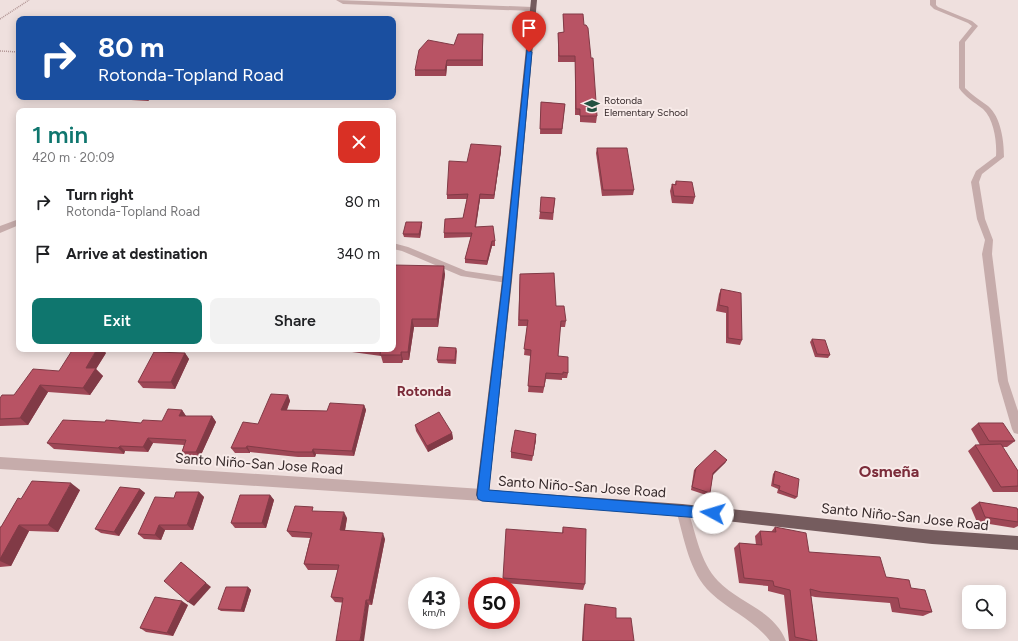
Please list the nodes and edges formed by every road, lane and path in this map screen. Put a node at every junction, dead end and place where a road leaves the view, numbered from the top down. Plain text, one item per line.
1 (29, 0) edge
2 (339, 0) edge
3 (933, 0) edge
4 (533, 4) edge
5 (0, 19) edge
6 (0, 51) edge
7 (16, 52) edge
8 (16, 223) edge
9 (0, 230) edge
10 (396, 247) edge
11 (507, 280) junction
12 (1018, 429) edge
13 (0, 463) edge
14 (482, 495) junction
15 (682, 510) junction
16 (1018, 543) edge
17 (779, 641) edge

1 - 5 path
2 - 4 street
3 - 12 street
4 - 11 main road
6 - 7 path
8 - 9 street
10 - 11 street
11 - 14 main road
13 - 14 street, Santo Niño-San Jose Road
14 - 15 main road, Santo Niño-San Jose Road
15 - 16 main road, Santo Niño-San Jose Road
15 - 17 street

